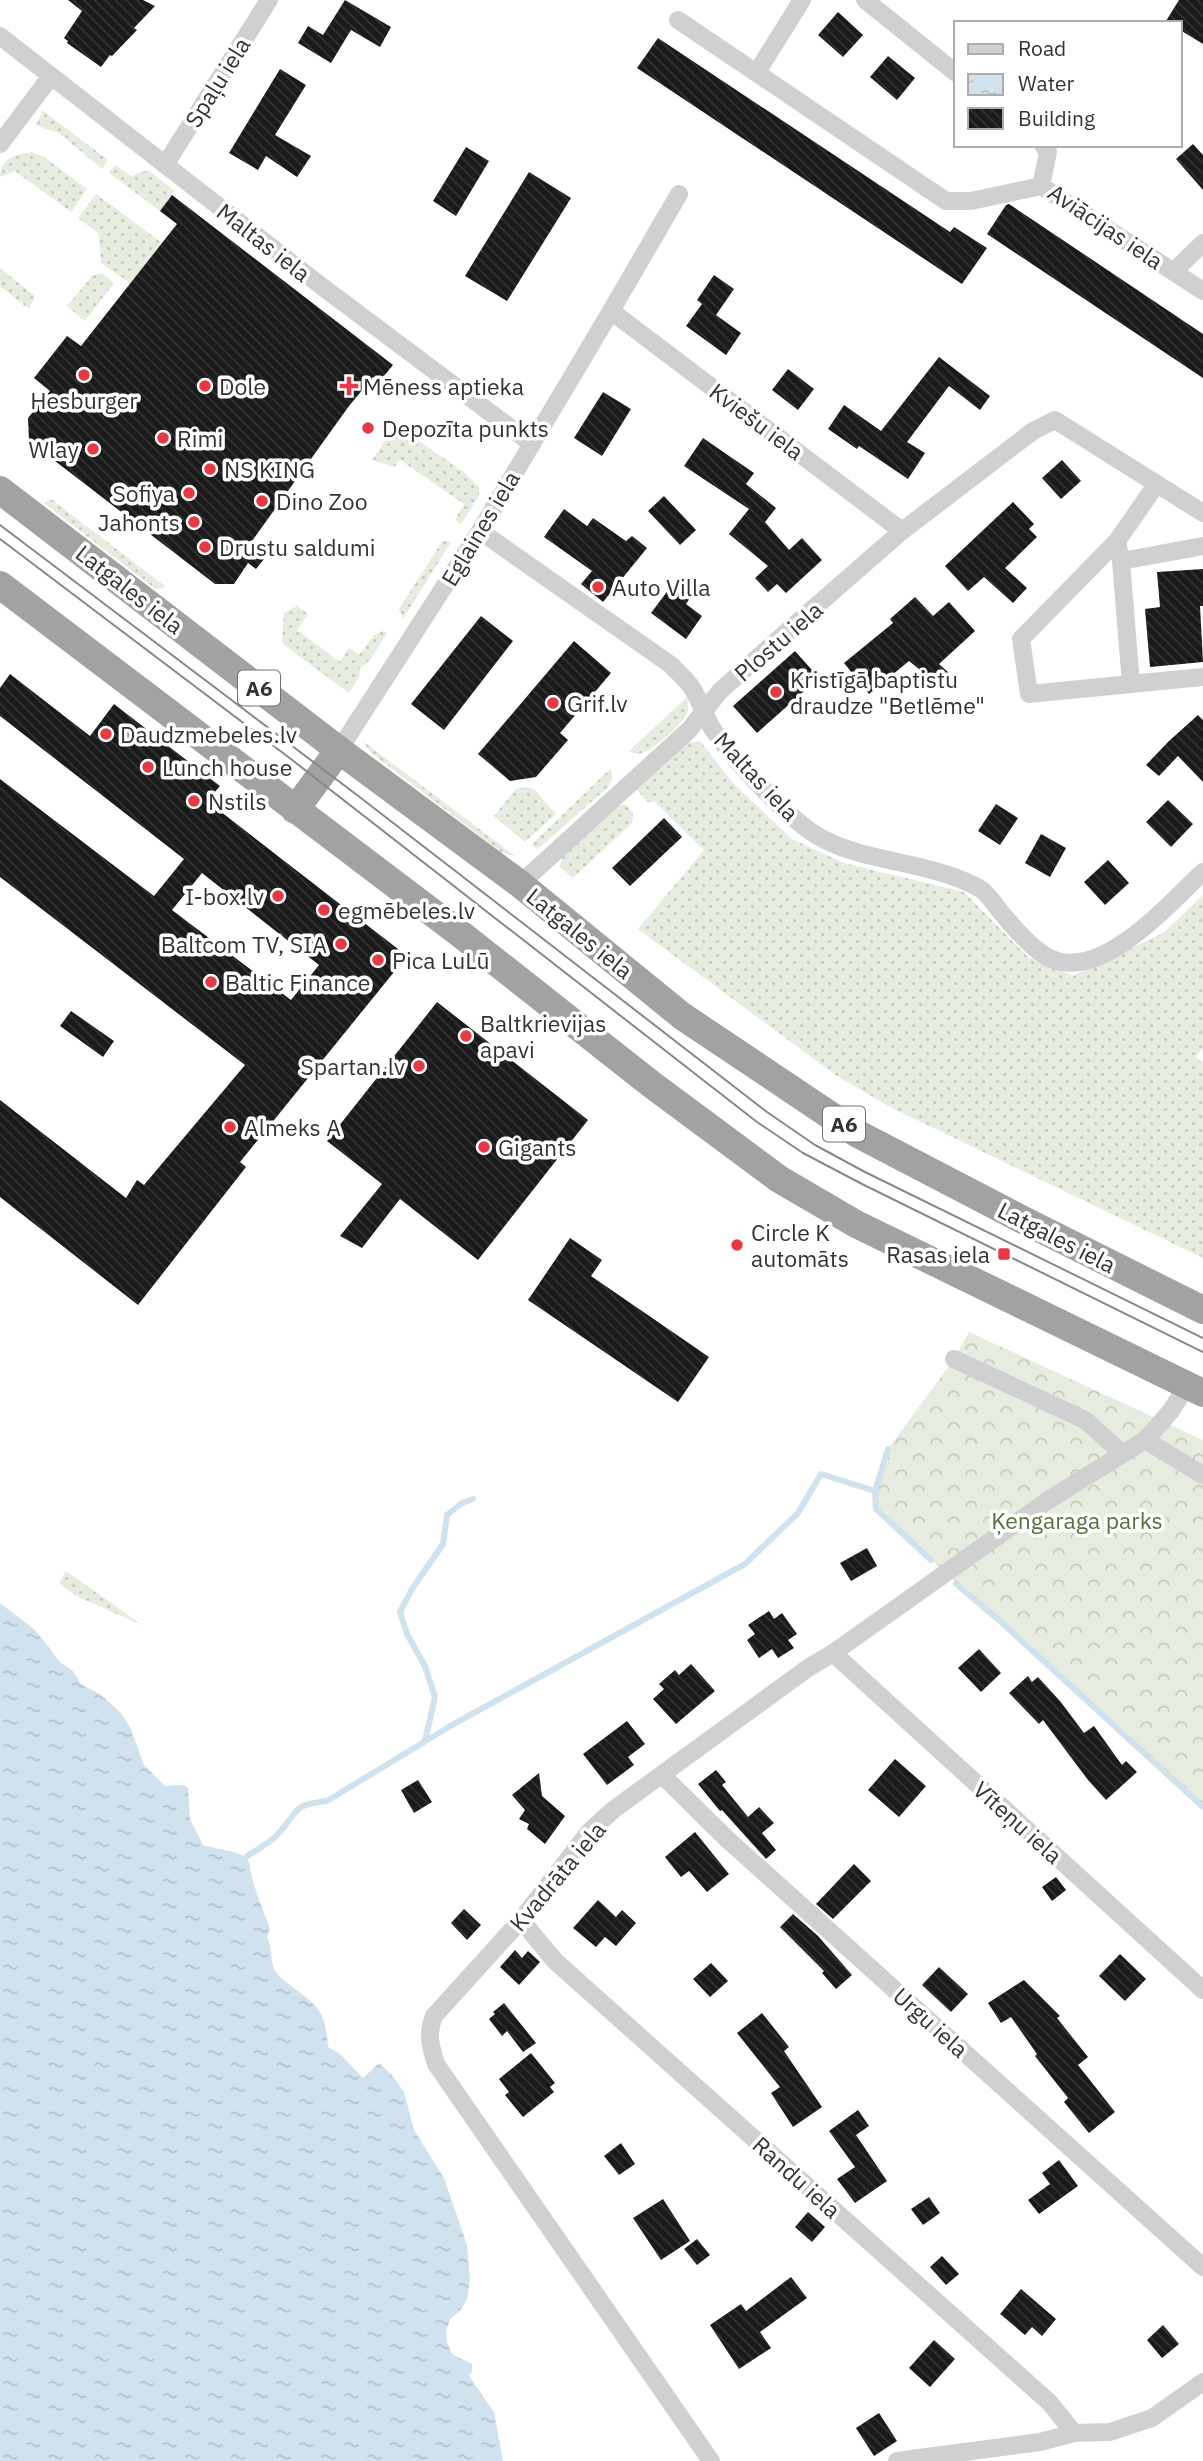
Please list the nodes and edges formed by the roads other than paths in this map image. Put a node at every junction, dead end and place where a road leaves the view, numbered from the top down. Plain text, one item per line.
1 (269, 0) edge
2 (802, 0) edge
3 (865, 0) edge
4 (678, 20) dead end
5 (0, 36) edge
6 (954, 71) edge
7 (757, 72) junction
8 (51, 76) junction
9 (0, 144) edge
10 (1044, 147) edge
11 (165, 165) junction
12 (1041, 186) junction
13 (679, 194) dead end
14 (1203, 243) edge
15 (1174, 271) junction
16 (1203, 291) edge
17 (611, 312) junction
18 (531, 444) junction
19 (1156, 485) junction
20 (0, 490) edge
21 (1203, 513) edge
22 (480, 531) junction
23 (902, 531) junction
24 (1117, 541) junction
25 (1203, 546) edge
26 (1121, 561) junction
27 (0, 585) edge
28 (1203, 677) edge
29 (1131, 684) junction
30 (705, 711) junction
31 (339, 750) junction
32 (295, 810) junction
33 (1203, 872) edge
34 (520, 884) junction
35 (1203, 1310) edge
36 (954, 1359) dead end
37 (1195, 1389) edge
38 (1145, 1440) junction
39 (1122, 1452) junction
40 (1203, 1475) edge
41 (833, 1653) junction
42 (662, 1775) junction
43 (521, 1920) junction
44 (1203, 1990) edge
45 (1203, 2267) edge
46 (1203, 2382) edge
47 (1074, 2433) junction
48 (711, 2461) edge
49 (897, 2461) edge

1 - 11 street, Spaļu iela
2 - 7 street
3 - 6 street
4 - 7 street
5 - 8 street, Maltas iela
7 - 12 street
8 - 9 street
8 - 11 street, Maltas iela
10 - 12 street, Aviācijas iela
11 - 18 street, Maltas iela
12 - 15 street, Aviācijas iela
13 - 17 street, Eglaines iela
14 - 15 street
15 - 16 street, Aviācijas iela
17 - 18 street, Eglaines iela
17 - 23 street, Kviešu iela
18 - 22 street, Eglaines iela
19 - 21 street
19 - 23 street, Plostu iela
19 - 24 street
20 - 31 highway, Latgales iela / A6
22 - 30 street, Maltas iela
22 - 31 street, Eglaines iela
23 - 30 street, Plostu iela
24 - 26 street
24 - 29 street
25 - 26 street
26 - 29 street
27 - 32 highway
28 - 29 street
30 - 33 street, Maltas iela
30 - 34 street, Plostu iela
31 - 32 highway
31 - 34 highway, Latgales iela / A6
32 - 37 highway
34 - 35 highway, Latgales iela / A6
36 - 39 street
37 - 38 street, Kvadrāta iela
38 - 39 street, Kvadrāta iela
38 - 40 street
39 - 41 street, Kvadrāta iela
41 - 42 street, Kvadrāta iela
41 - 44 street, Vīteņu iela
42 - 43 street, Kvadrāta iela
42 - 45 street, Urgu iela
43 - 47 street, Randu iela
43 - 48 street, Kvadrāta iela
46 - 47 street
47 - 49 street

